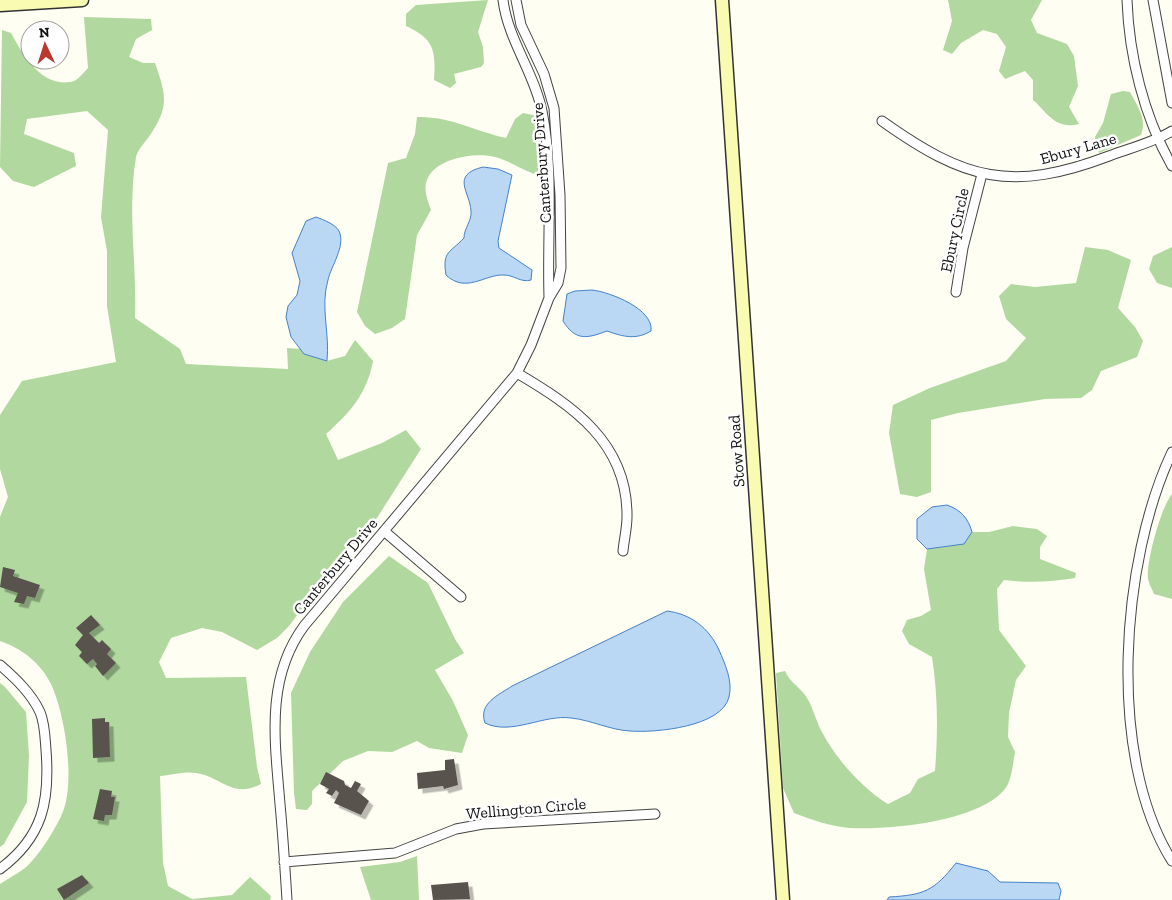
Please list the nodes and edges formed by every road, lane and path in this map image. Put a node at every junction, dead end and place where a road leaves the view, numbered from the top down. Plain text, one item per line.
1 (82, 0) edge
2 (503, 0) edge
3 (516, 0) edge
4 (722, 0) edge
5 (1126, 0) edge
6 (1154, 0) edge
7 (0, 6) edge
8 (1172, 103) edge
9 (555, 118) junction
10 (543, 120) junction
11 (882, 121) dead end
12 (1172, 131) edge
13 (1157, 140) junction
14 (1172, 166) edge
15 (982, 174) junction
16 (547, 182) junction
17 (559, 182) junction
18 (548, 237) junction
19 (561, 237) junction
20 (956, 292) dead end
21 (549, 298) junction
22 (517, 373) junction
23 (1172, 452) edge
24 (384, 531) junction
25 (623, 551) dead end
26 (460, 597) dead end
27 (0, 666) edge
28 (655, 814) dead end
29 (1172, 861) edge
30 (284, 862) junction
31 (0, 869) edge
32 (287, 900) edge
33 (783, 900) edge

1 - 7 street
2 - 10 street, Canterbury Drive
3 - 9 street, Canterbury Drive
4 - 33 street, Stow Road
5 - 13 street
6 - 8 street
9 - 10 street
9 - 17 street, Canterbury Drive
10 - 16 street, Canterbury Drive
11 - 15 street, Ebury Lane
12 - 13 street, Ebury Lane
13 - 14 street
13 - 15 street, Ebury Lane
15 - 20 street, Ebury Circle
16 - 17 street
16 - 18 street, Canterbury Drive
17 - 19 street, Canterbury Drive
18 - 19 street
18 - 21 street, Canterbury Drive
19 - 21 street, Canterbury Drive
21 - 22 street, Canterbury Drive
22 - 24 street, Canterbury Drive
22 - 25 street
23 - 29 street
24 - 26 street
24 - 30 street, Canterbury Drive
27 - 31 street
28 - 30 street, Wellington Circle
30 - 32 street, Canterbury Drive

